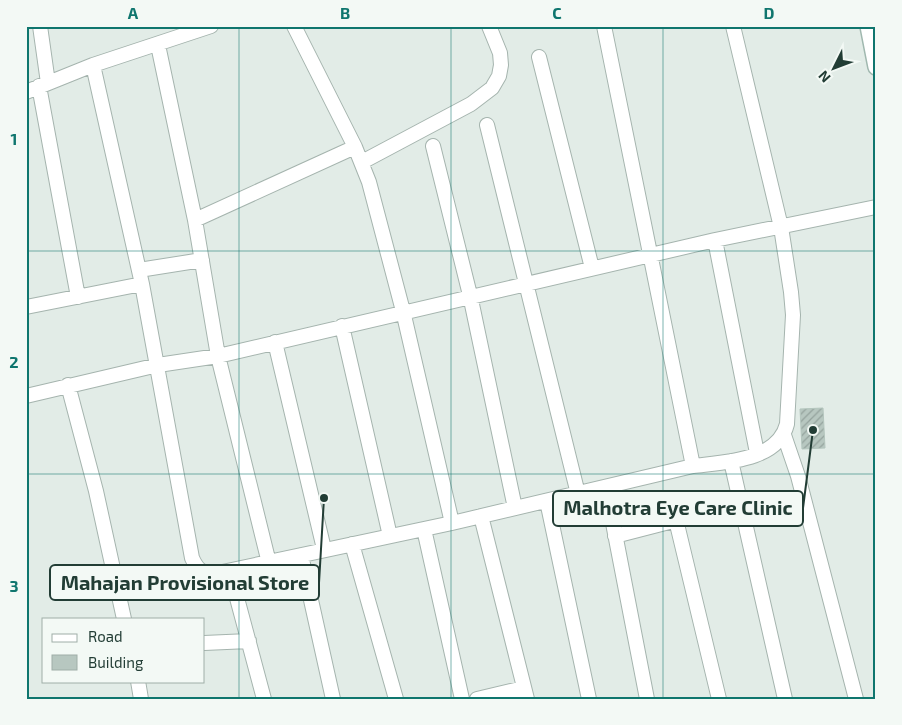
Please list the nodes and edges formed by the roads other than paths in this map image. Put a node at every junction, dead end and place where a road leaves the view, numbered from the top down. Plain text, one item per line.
1 (40, 26) edge
2 (211, 26) edge
3 (294, 26) edge
4 (490, 26) edge
5 (604, 26) edge
6 (733, 26) edge
7 (868, 26) edge
8 (158, 45) junction
9 (539, 57) dead end
10 (93, 65) junction
11 (876, 67) edge
12 (38, 87) edge
13 (487, 125) dead end
14 (433, 146) dead end
15 (356, 147) junction
16 (362, 162) junction
17 (876, 207) edge
18 (196, 220) junction
19 (781, 227) junction
20 (715, 240) junction
21 (651, 255) junction
22 (202, 260) junction
23 (592, 268) junction
24 (141, 277) junction
25 (526, 282) junction
26 (470, 295) junction
27 (78, 297) junction
28 (26, 307) edge
29 (403, 311) junction
30 (342, 326) junction
31 (275, 342) junction
32 (218, 356) junction
33 (158, 365) junction
34 (68, 385) junction
35 (26, 396) edge
36 (784, 436) junction
37 (758, 454) junction
38 (731, 462) junction
39 (694, 466) junction
40 (606, 487) junction
41 (578, 494) junction
42 (547, 501) junction
43 (739, 504) junction
44 (515, 508) junction
45 (481, 516) junction
46 (676, 520) junction
47 (452, 523) junction
48 (424, 529) junction
49 (390, 536) junction
50 (615, 536) junction
51 (352, 544) junction
52 (324, 549) junction
53 (301, 555) junction
54 (269, 563) junction
55 (230, 572) junction
56 (124, 618) edge
57 (249, 642) junction
58 (205, 643) edge
59 (138, 682) edge
60 (525, 693) edge
61 (141, 699) edge
62 (264, 699) edge
63 (333, 699) edge
64 (396, 699) edge
65 (462, 699) edge
66 (478, 699) edge
67 (589, 699) edge
68 (647, 699) edge
69 (719, 699) edge
70 (785, 699) edge
71 (856, 699) edge

1 - 12 street
2 - 8 street
3 - 15 street
4 - 16 street
5 - 21 street
6 - 19 street
7 - 11 main road
8 - 10 street
8 - 18 street
9 - 23 street
10 - 12 street
10 - 24 street
12 - 27 street
13 - 25 street
14 - 26 street
15 - 16 street
15 - 18 street
16 - 29 street
17 - 19 street
18 - 22 street
19 - 20 street
19 - 36 street
20 - 21 street
20 - 37 street
21 - 23 street
21 - 39 street
22 - 24 street
22 - 32 street
23 - 25 street
24 - 27 street
24 - 33 street
25 - 26 street
25 - 41 street
26 - 29 street
26 - 44 street
27 - 28 street
29 - 30 street
29 - 47 street
30 - 31 street
30 - 49 street
31 - 32 street
31 - 52 street
32 - 33 street
32 - 54 street
33 - 34 street
33 - 55 street
34 - 35 street
34 - 56 street
36 - 37 street
36 - 71 street
37 - 38 street
38 - 39 street
38 - 43 street
39 - 40 street
40 - 41 street
40 - 50 street
41 - 42 street
42 - 44 street
42 - 67 street
43 - 46 street
43 - 70 street
44 - 45 street
45 - 47 street
45 - 60 street
46 - 50 street
46 - 69 street
47 - 48 street
48 - 49 street
48 - 65 street
49 - 51 street
50 - 68 street
51 - 52 street
51 - 64 street
52 - 53 street
53 - 54 street
53 - 63 street
54 - 55 street
55 - 57 street
57 - 58 street
57 - 62 street
59 - 61 street
60 - 66 street

